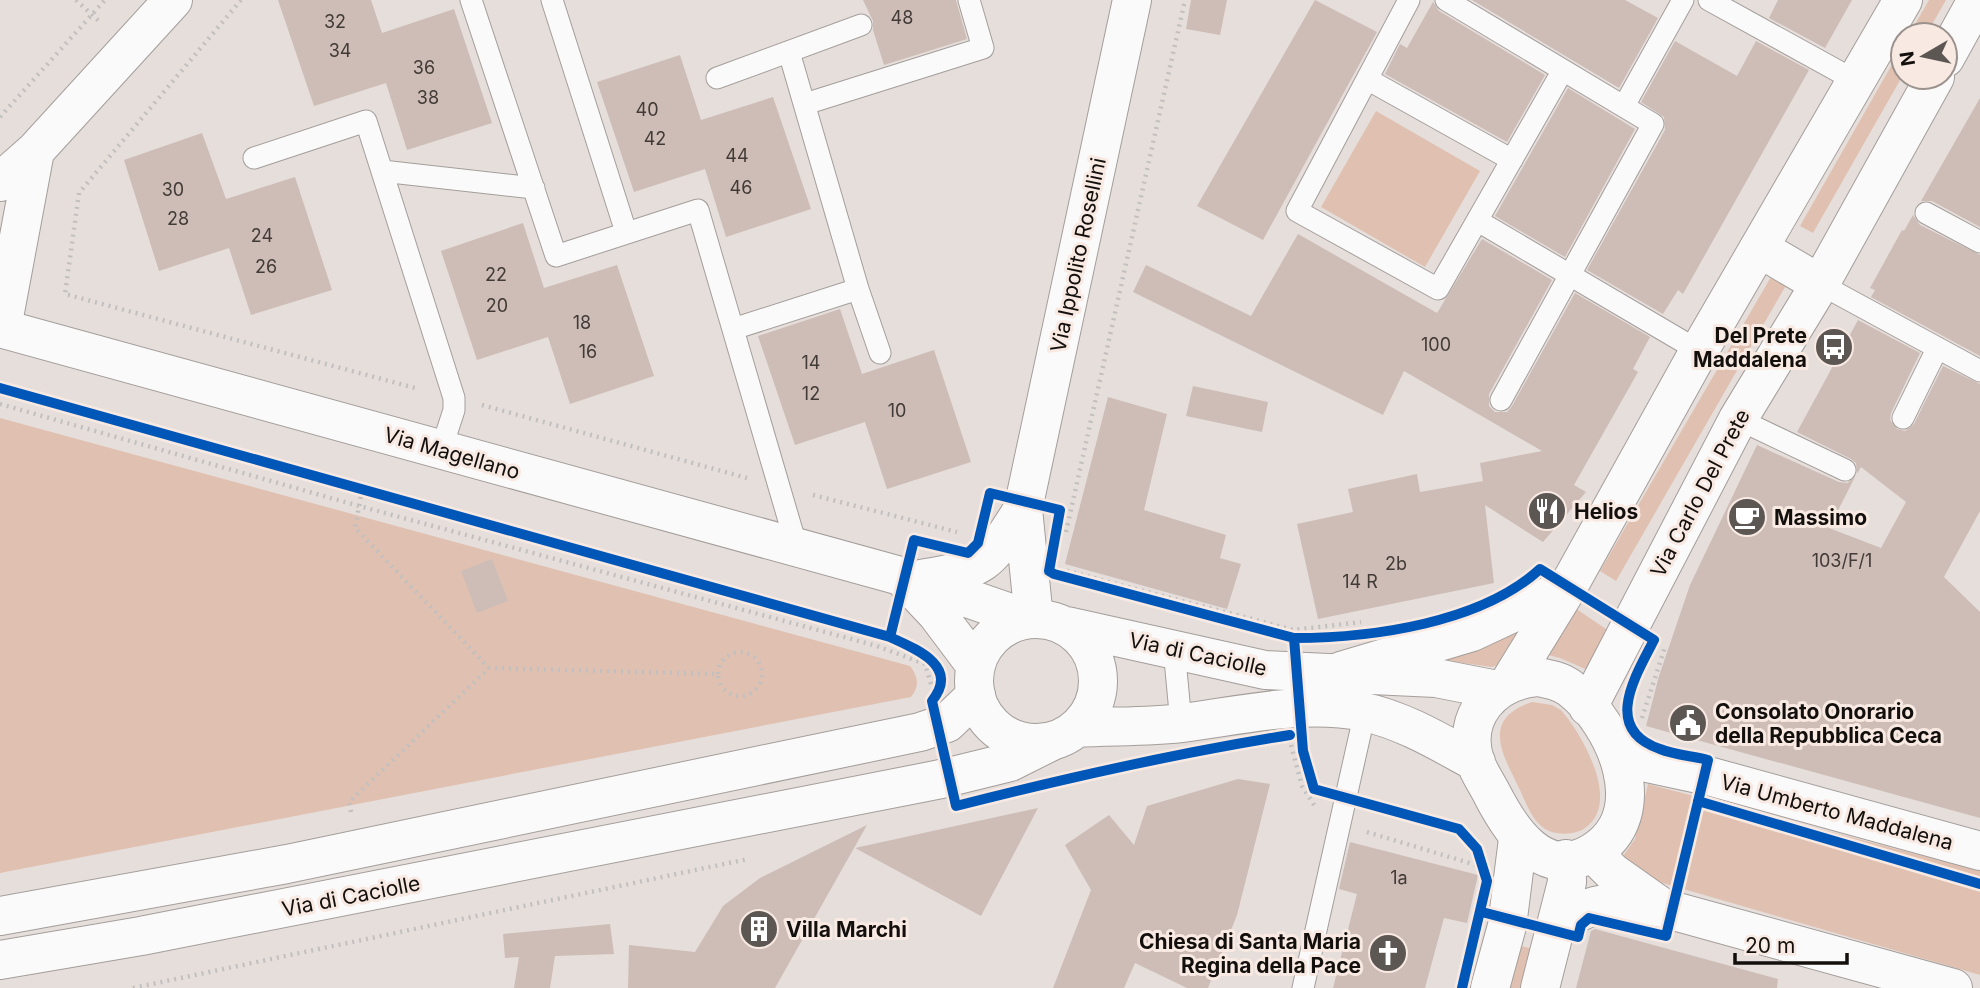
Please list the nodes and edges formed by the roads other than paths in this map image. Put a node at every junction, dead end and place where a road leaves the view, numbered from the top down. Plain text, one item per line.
1 (173, 0) edge
2 (471, 0) edge
3 (552, 0) edge
4 (968, 0) edge
5 (1132, 0) edge
6 (1409, 0) edge
7 (1446, 0) edge
8 (1683, 0) edge
9 (1903, 0) edge
10 (1977, 0) edge
11 (1720, 3) edge
12 (861, 25) dead end
13 (1959, 33) edge
14 (789, 52) junction
15 (1563, 69) junction
16 (717, 78) dead end
17 (1367, 79) junction
18 (1856, 81) junction
19 (1927, 91) edge
20 (804, 104) junction
21 (1624, 106) junction
22 (34, 151) junction
23 (254, 158) dead end
24 (1512, 160) junction
25 (382, 171) junction
26 (0, 183) edge
27 (534, 188) junction
28 (1926, 213) dead end
29 (1478, 221) junction
30 (626, 232) junction
31 (1980, 242) edge
32 (1759, 248) junction
33 (1570, 275) junction
34 (1819, 284) junction
35 (858, 289) junction
36 (1, 328) edge
37 (733, 328) junction
38 (1937, 349) junction
39 (1699, 351) junction
40 (880, 353) dead end
41 (1980, 371) edge
42 (1501, 400) dead end
43 (1903, 418) dead end
44 (1738, 419) junction
45 (441, 450) junction
46 (1845, 470) dead end
47 (1024, 505) junction
48 (797, 548) junction
49 (909, 579) junction
50 (1568, 587) junction
51 (1043, 622) junction
52 (1174, 649) junction
53 (1335, 672) junction
54 (976, 680) junction
55 (1503, 686) junction
56 (1588, 707) junction
57 (1365, 712) junction
58 (1181, 723) junction
59 (1063, 735) junction
60 (1614, 746) junction
61 (1476, 762) junction
62 (645, 791) junction
63 (654, 837) junction
64 (1518, 839) junction
65 (1980, 851) edge
66 (1579, 856) junction
67 (1663, 908) junction
68 (0, 916) edge
69 (1554, 931) junction
70 (0, 960) edge
71 (1911, 983) edge
72 (1303, 988) edge
73 (1490, 988) edge
74 (1540, 988) edge
75 (1953, 988) edge

1 - 22 main road
2 - 27 lane
3 - 30 lane
4 - 20 lane
5 - 47 main road, Via Ippolito Rosellini
6 - 17 lane
7 - 15 lane
8 - 21 lane
9 - 18 main road
10 - 13 main road
11 - 18 lane
12 - 14 lane
14 - 16 lane
14 - 20 lane
15 - 21 lane
15 - 24 lane
17 - 24 lane
17 - 29 lane
18 - 32 main road
19 - 34 main road, Via Carlo Del Prete
20 - 35 lane
21 - 33 lane
22 - 26 main road
22 - 36 main road
23 - 25 lane
24 - 29 lane
25 - 27 lane
25 - 45 lane
27 - 30 lane
28 - 31 lane
29 - 33 lane
30 - 37 lane
32 - 34 main road
32 - 39 main road
33 - 39 lane
33 - 42 lane
34 - 38 lane
34 - 44 main road, Via Carlo Del Prete
35 - 37 lane
35 - 40 lane
36 - 45 main road, Via Magellano
37 - 48 lane
38 - 41 lane
38 - 43 lane
39 - 50 main road
44 - 46 lane
44 - 56 main road, Via Carlo Del Prete
45 - 48 main road, Via Magellano
47 - 49 main road, Via Ippolito Rosellini
47 - 51 main road, Via Ippolito Rosellini
48 - 49 main road, Via Magellano
49 - 51 main road, Via Magellano
49 - 54 main road
50 - 53 main road
50 - 55 main road
51 - 52 main road, Via di Caciolle
51 - 54 main road
51 - 59 main road, Via Magellano
52 - 53 main road, Via di Caciolle
52 - 58 lane
53 - 55 main road, Via di Caciolle
54 - 59 main road
54 - 62 main road, Via di Caciolle
55 - 56 main road
55 - 61 main road
56 - 60 main road
57 - 58 main road
57 - 61 main road
57 - 72 lane
58 - 59 main road
59 - 63 main road, Via di Caciolle
60 - 65 main road, Via Umberto Maddalena
60 - 66 main road
61 - 64 main road
62 - 63 main road
62 - 68 main road, Via di Caciolle
63 - 70 main road, Via di Caciolle
64 - 66 main road
64 - 73 main road
66 - 67 main road
66 - 69 main road
67 - 69 main road
67 - 71 main road
69 - 74 main road
71 - 75 main road

